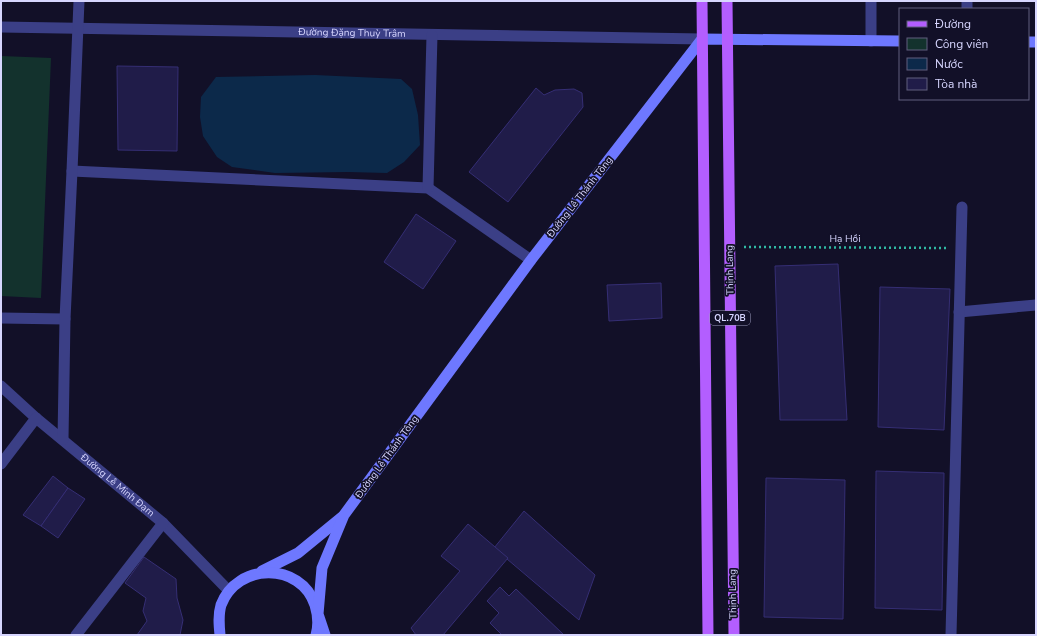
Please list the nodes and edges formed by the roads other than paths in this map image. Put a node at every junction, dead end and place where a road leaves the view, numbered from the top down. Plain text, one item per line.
1 (78, 1) edge
2 (702, 1) edge
3 (727, 1) edge
4 (871, 1) edge
5 (1, 27) edge
6 (77, 29) junction
7 (432, 35) junction
8 (702, 39) junction
9 (728, 40) junction
10 (871, 41) junction
11 (899, 41) edge
12 (72, 171) junction
13 (428, 188) junction
14 (962, 207) dead end
15 (531, 260) junction
16 (1036, 305) edge
17 (959, 312) junction
18 (1, 318) edge
19 (64, 319) junction
20 (1, 386) edge
21 (36, 418) junction
22 (63, 439) junction
23 (1, 464) edge
24 (344, 515) junction
25 (163, 523) junction
26 (257, 573) junction
27 (229, 590) junction
28 (318, 614) junction
29 (218, 621) junction
30 (76, 635) edge
31 (216, 635) edge
32 (220, 635) edge
33 (316, 635) edge
34 (325, 635) edge
35 (708, 635) edge
36 (734, 635) edge
37 (951, 635) edge

1 - 6 street
2 - 8 main road, QL.70B
3 - 9 main road, Thịnh Lang / QL.70B
4 - 10 street
5 - 6 street, Đường Đặng Thuỳ Trâm
6 - 7 street, Đường Đặng Thuỳ Trâm
6 - 12 street
7 - 8 street, Đường Đặng Thuỳ Trâm
7 - 13 street
8 - 9 main road
8 - 15 main road, Đường Lê Thánh Tông
8 - 35 main road, QL.70B
9 - 10 main road
9 - 36 main road, Thịnh Lang / QL.70B
10 - 11 main road
12 - 13 street
12 - 19 street
13 - 15 street
14 - 17 street
15 - 24 main road, Đường Lê Thánh Tông
16 - 17 street
17 - 37 street
18 - 19 street
19 - 22 street
20 - 21 street, Đường Lê Minh Đạm
21 - 22 street, Đường Lê Minh Đạm
21 - 23 street
22 - 25 street, Đường Lê Minh Đạm
24 - 26 main road, Đường Lê Thánh Tông
24 - 28 main road, Đường Lê Thánh Tông
25 - 27 street, Đường Lê Minh Đạm
25 - 30 street
26 - 27 main road, Đường Lê Thánh Tông
26 - 28 main road
27 - 29 main road
28 - 33 main road, Đường Lê Thánh Tông
28 - 34 main road
29 - 31 main road
29 - 32 main road

